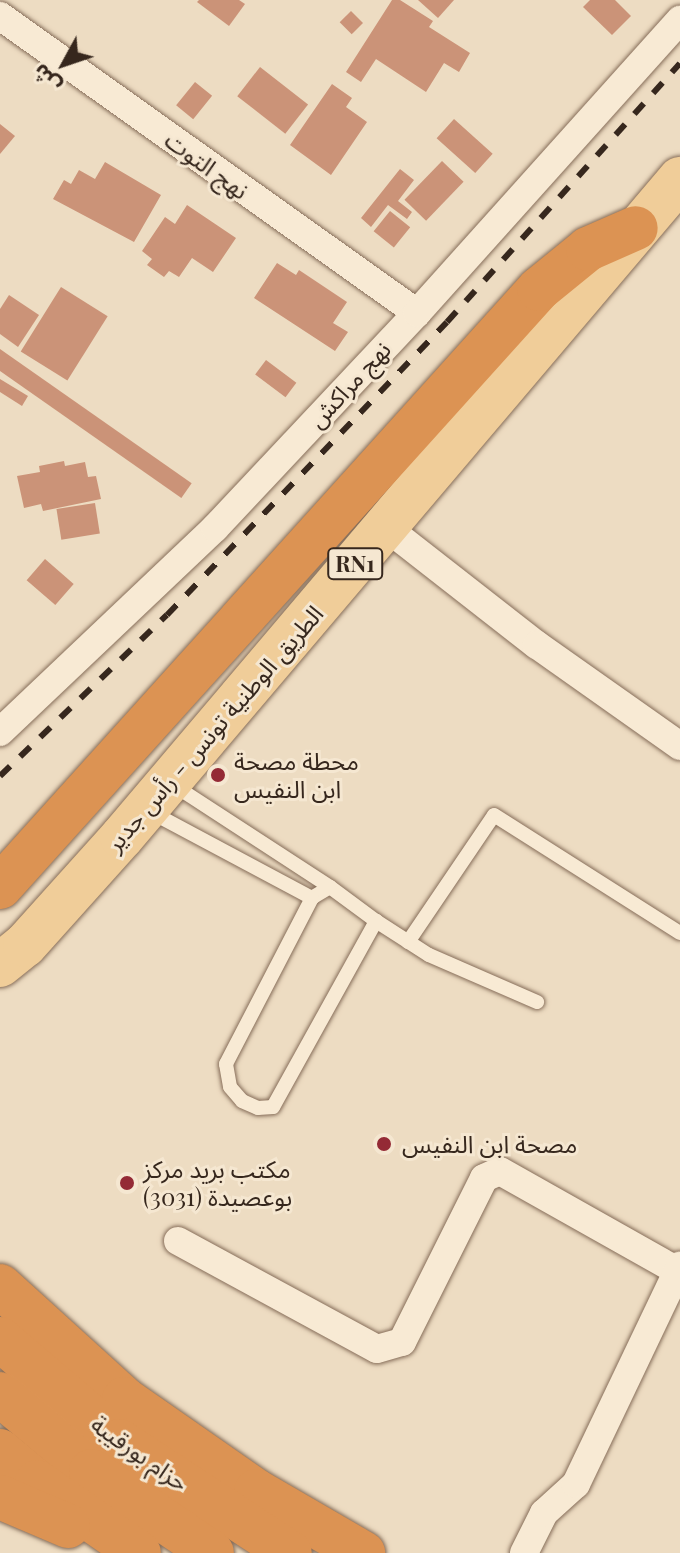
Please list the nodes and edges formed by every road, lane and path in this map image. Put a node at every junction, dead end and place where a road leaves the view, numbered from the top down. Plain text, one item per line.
1 (1, 20) edge
2 (680, 20) edge
3 (680, 179) edge
4 (636, 228) junction
5 (417, 313) junction
6 (387, 528) junction
7 (0, 732) edge
8 (680, 746) edge
9 (157, 795) junction
10 (0, 887) edge
11 (330, 887) junction
12 (312, 898) junction
13 (376, 921) junction
14 (680, 933) edge
15 (408, 942) junction
16 (12, 955) edge
17 (0, 985) edge
18 (537, 1002) dead end
19 (178, 1241) dead end
20 (678, 1268) edge
21 (0, 1286) edge
22 (0, 1339) edge
23 (0, 1394) edge
24 (0, 1451) edge
25 (0, 1497) edge
26 (121, 1553) edge
27 (139, 1553) edge
28 (212, 1553) edge
29 (290, 1553) edge
30 (363, 1553) edge
31 (524, 1553) edge

1 - 5 street, نهج التوت
2 - 5 street, نهج مراكش
3 - 4 main road, الطريق الوطنية تونس - رأس جدير / RN1
4 - 6 main road, الطريق الوطنية تونس - رأس جدير / RN1
4 - 10 highway
5 - 7 street, نهج مراكش
6 - 8 street
6 - 9 main road, الطريق الوطنية تونس - رأس جدير / RN1
9 - 11 lane
9 - 12 lane
9 - 16 main road, الطريق الوطنية تونس - رأس جدير / RN1
11 - 12 lane
11 - 13 lane
12 - 13 lane
13 - 15 lane
14 - 15 lane
15 - 18 lane
16 - 17 main road, الطريق الوطنية تونس - رأس جدير / RN1
19 - 20 street
20 - 31 street
21 - 30 highway
22 - 29 highway, حزام بورقيبة
23 - 28 highway, حزام بورقيبة
24 - 27 highway
25 - 26 highway

